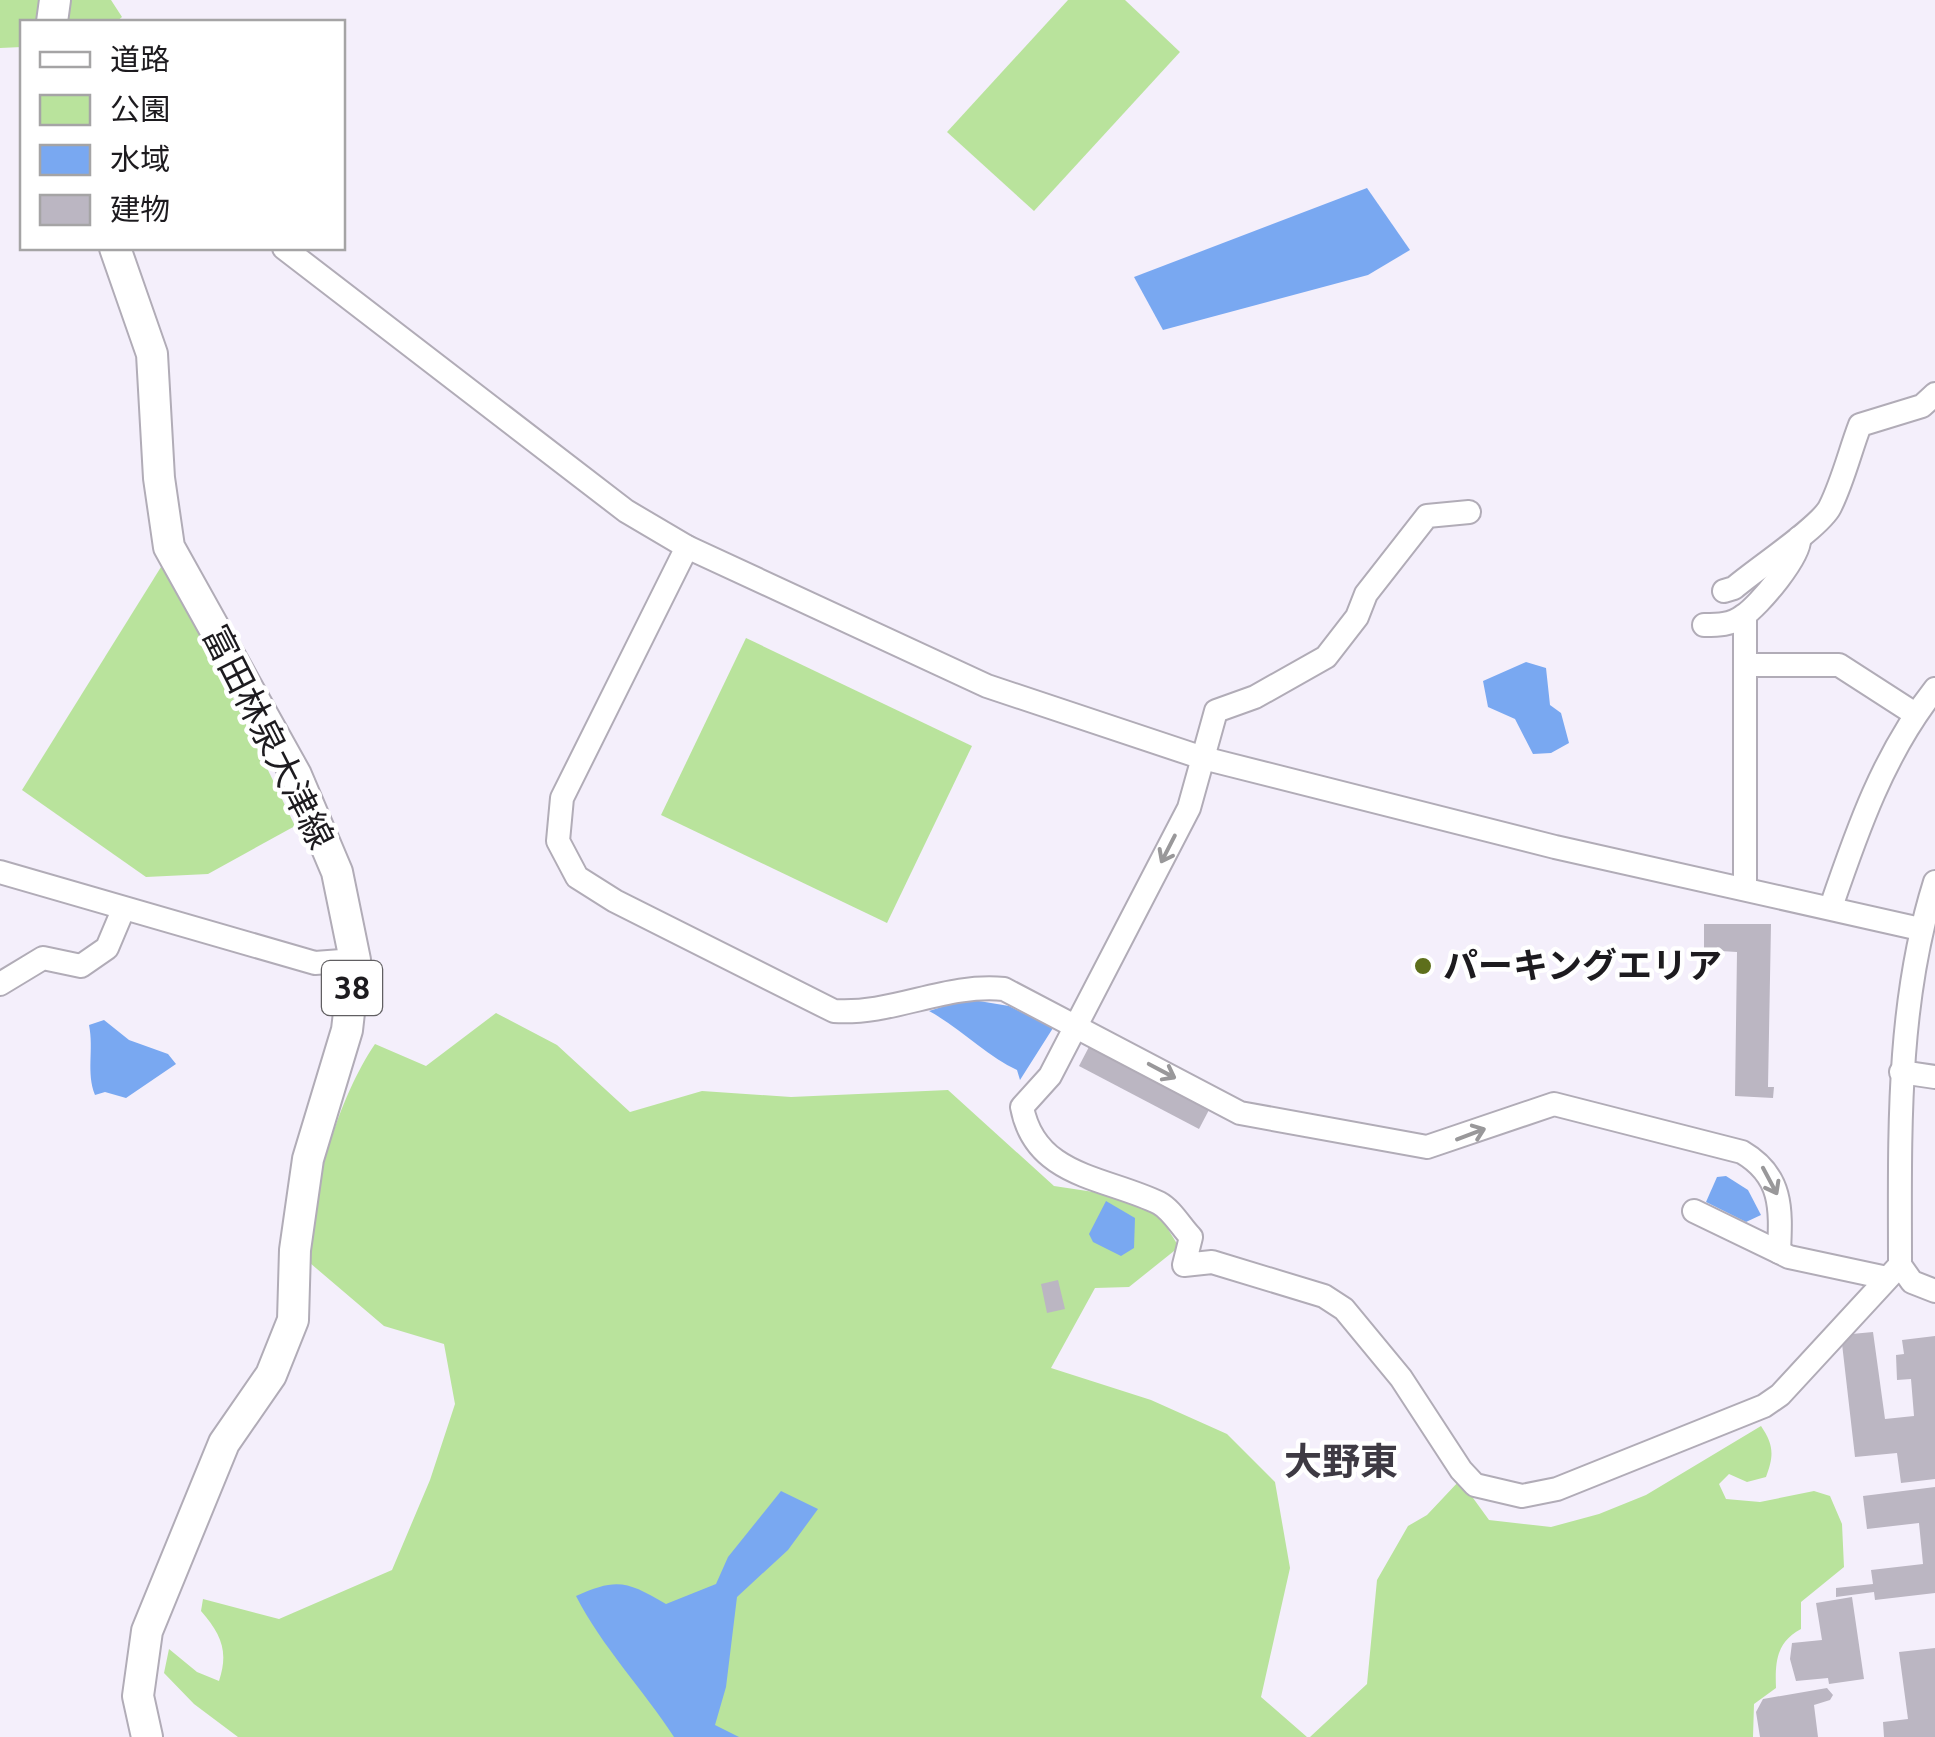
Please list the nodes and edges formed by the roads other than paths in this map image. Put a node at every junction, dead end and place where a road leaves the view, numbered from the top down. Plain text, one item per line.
1 (116, 250) edge
2 (287, 250) edge
3 (1935, 394) edge
4 (1469, 512) dead end
5 (1799, 538) junction
6 (687, 547) junction
7 (1724, 591) dead end
8 (1745, 616) junction
9 (1704, 625) dead end
10 (1745, 666) junction
11 (1935, 689) edge
12 (1915, 714) junction
13 (1203, 758) junction
14 (0, 872) edge
15 (1935, 882) edge
16 (1745, 888) junction
17 (1830, 908) junction
18 (123, 910) junction
19 (1920, 928) junction
20 (355, 960) junction
21 (0, 984) edge
22 (1076, 1024) junction
23 (1900, 1072) junction
24 (1935, 1077) edge
25 (1694, 1211) dead end
26 (1779, 1252) junction
27 (1894, 1271) junction
28 (1935, 1290) edge
29 (147, 1737) edge

1 - 20 main road, 富田林泉大津線 / 38
2 - 6 street
3 - 5 street
4 - 13 street
5 - 7 street
5 - 8 street
6 - 13 street
6 - 22 street
8 - 9 street
8 - 10 street
10 - 12 street
10 - 16 street
11 - 12 street
12 - 17 street
13 - 16 street
13 -> 22 street
14 - 18 street
15 - 19 street
16 - 17 street
17 - 19 street
18 - 20 street
18 - 21 street
19 - 23 street
20 - 29 main road, 富田林泉大津線 / 38
22 -> 26 street
22 - 27 street
23 - 24 street
23 - 27 street
25 - 26 street
26 - 27 street
27 - 28 street

